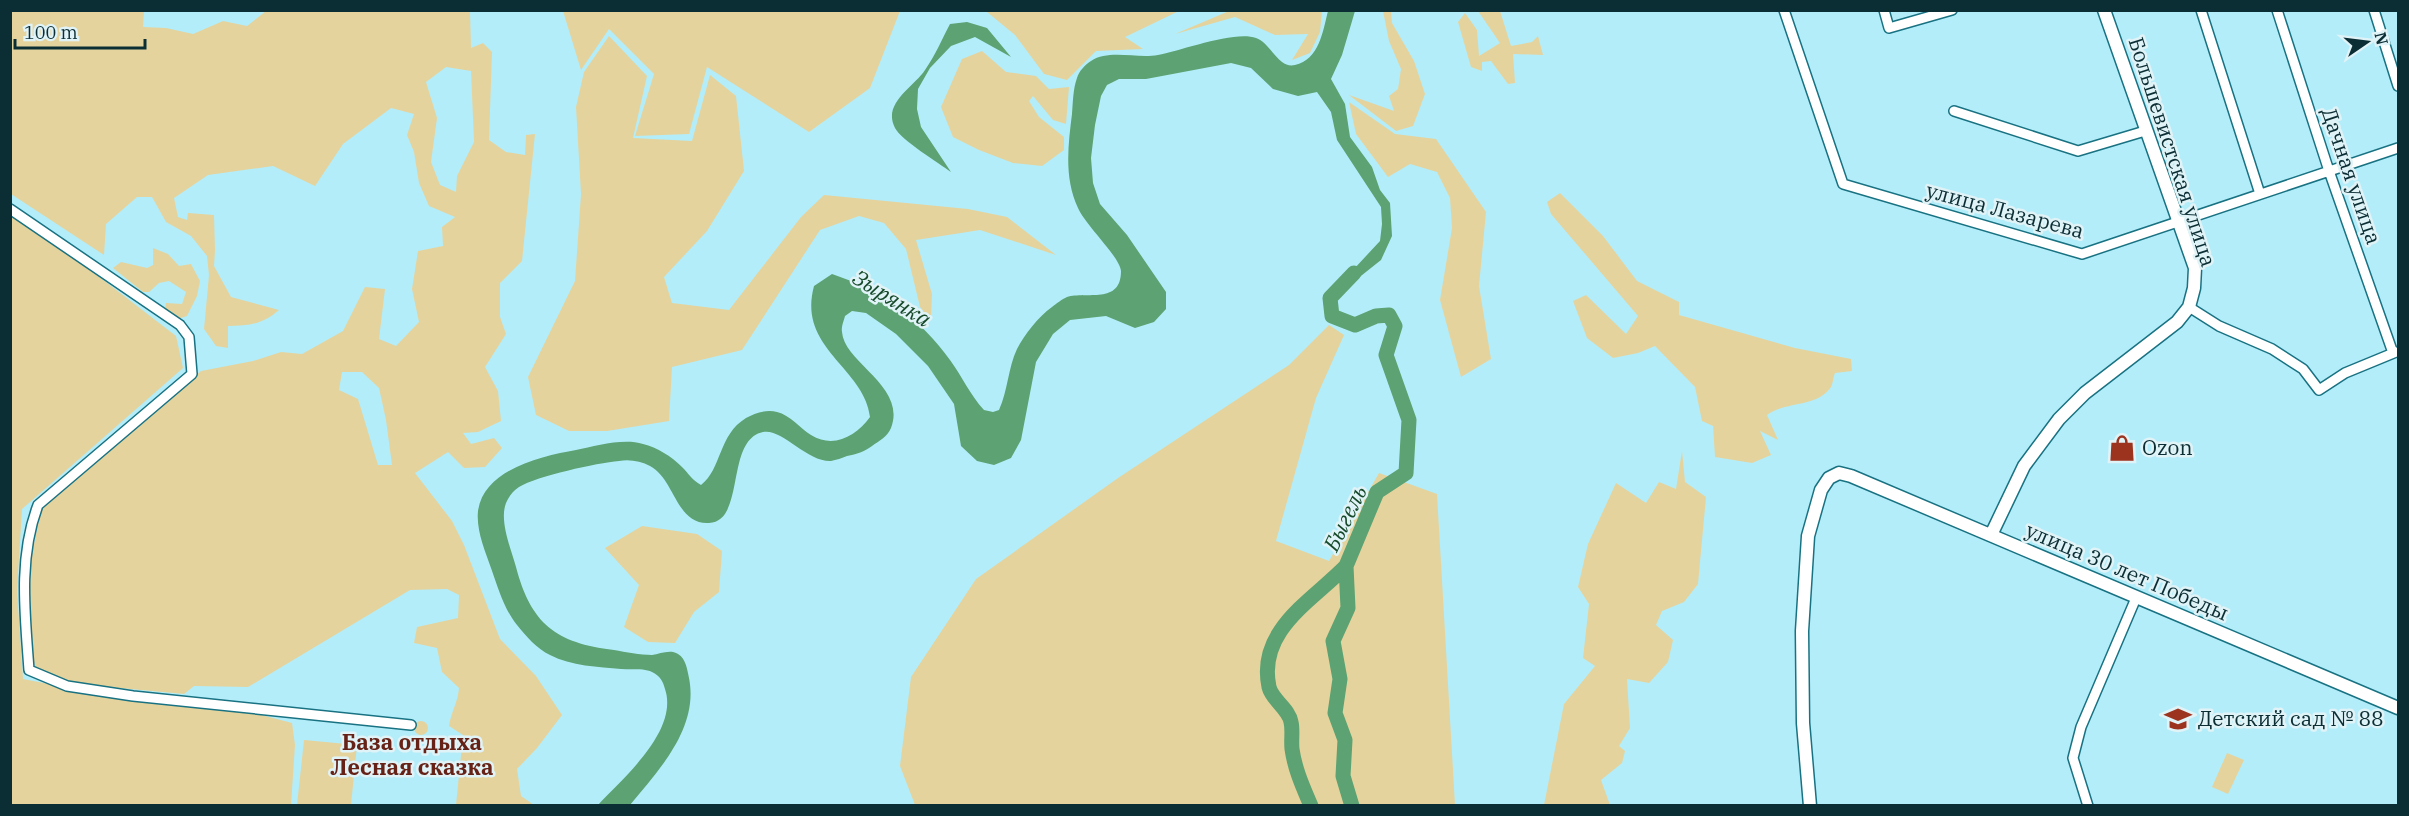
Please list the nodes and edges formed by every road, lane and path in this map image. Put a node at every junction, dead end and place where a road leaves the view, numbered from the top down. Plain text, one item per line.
1 (1784, 10) edge
2 (1884, 10) edge
3 (1952, 10) edge
4 (2104, 10) edge
5 (2201, 10) edge
6 (2277, 10) edge
7 (2373, 10) edge
8 (2398, 86) edge
9 (1954, 111) dead end
10 (2145, 131) junction
11 (2398, 148) edge
12 (2329, 171) junction
13 (2260, 194) junction
14 (10, 209) edge
15 (2178, 222) junction
16 (2189, 307) junction
17 (2396, 352) edge
18 (1991, 535) junction
19 (2136, 598) junction
20 (2398, 708) edge
21 (411, 725) dead end
22 (1810, 806) edge
23 (2088, 806) edge

1 - 15 street, улица Лазарева
2 - 3 street
4 - 10 street, Большевистская улица
5 - 13 street
6 - 12 street, Дачная улица
7 - 8 street
9 - 10 street
10 - 15 street, Большевистская улица
11 - 12 street, улица Лазарева
12 - 13 street, улица Лазарева
12 - 17 street, Дачная улица
13 - 15 street, улица Лазарева
14 - 21 street
15 - 16 street, Большевистская улица
16 - 17 street
16 - 18 street
18 - 19 street, улица 30 лет Победы
18 - 22 street, улица 30 лет Победы
19 - 20 street, улица 30 лет Победы
19 - 23 street

